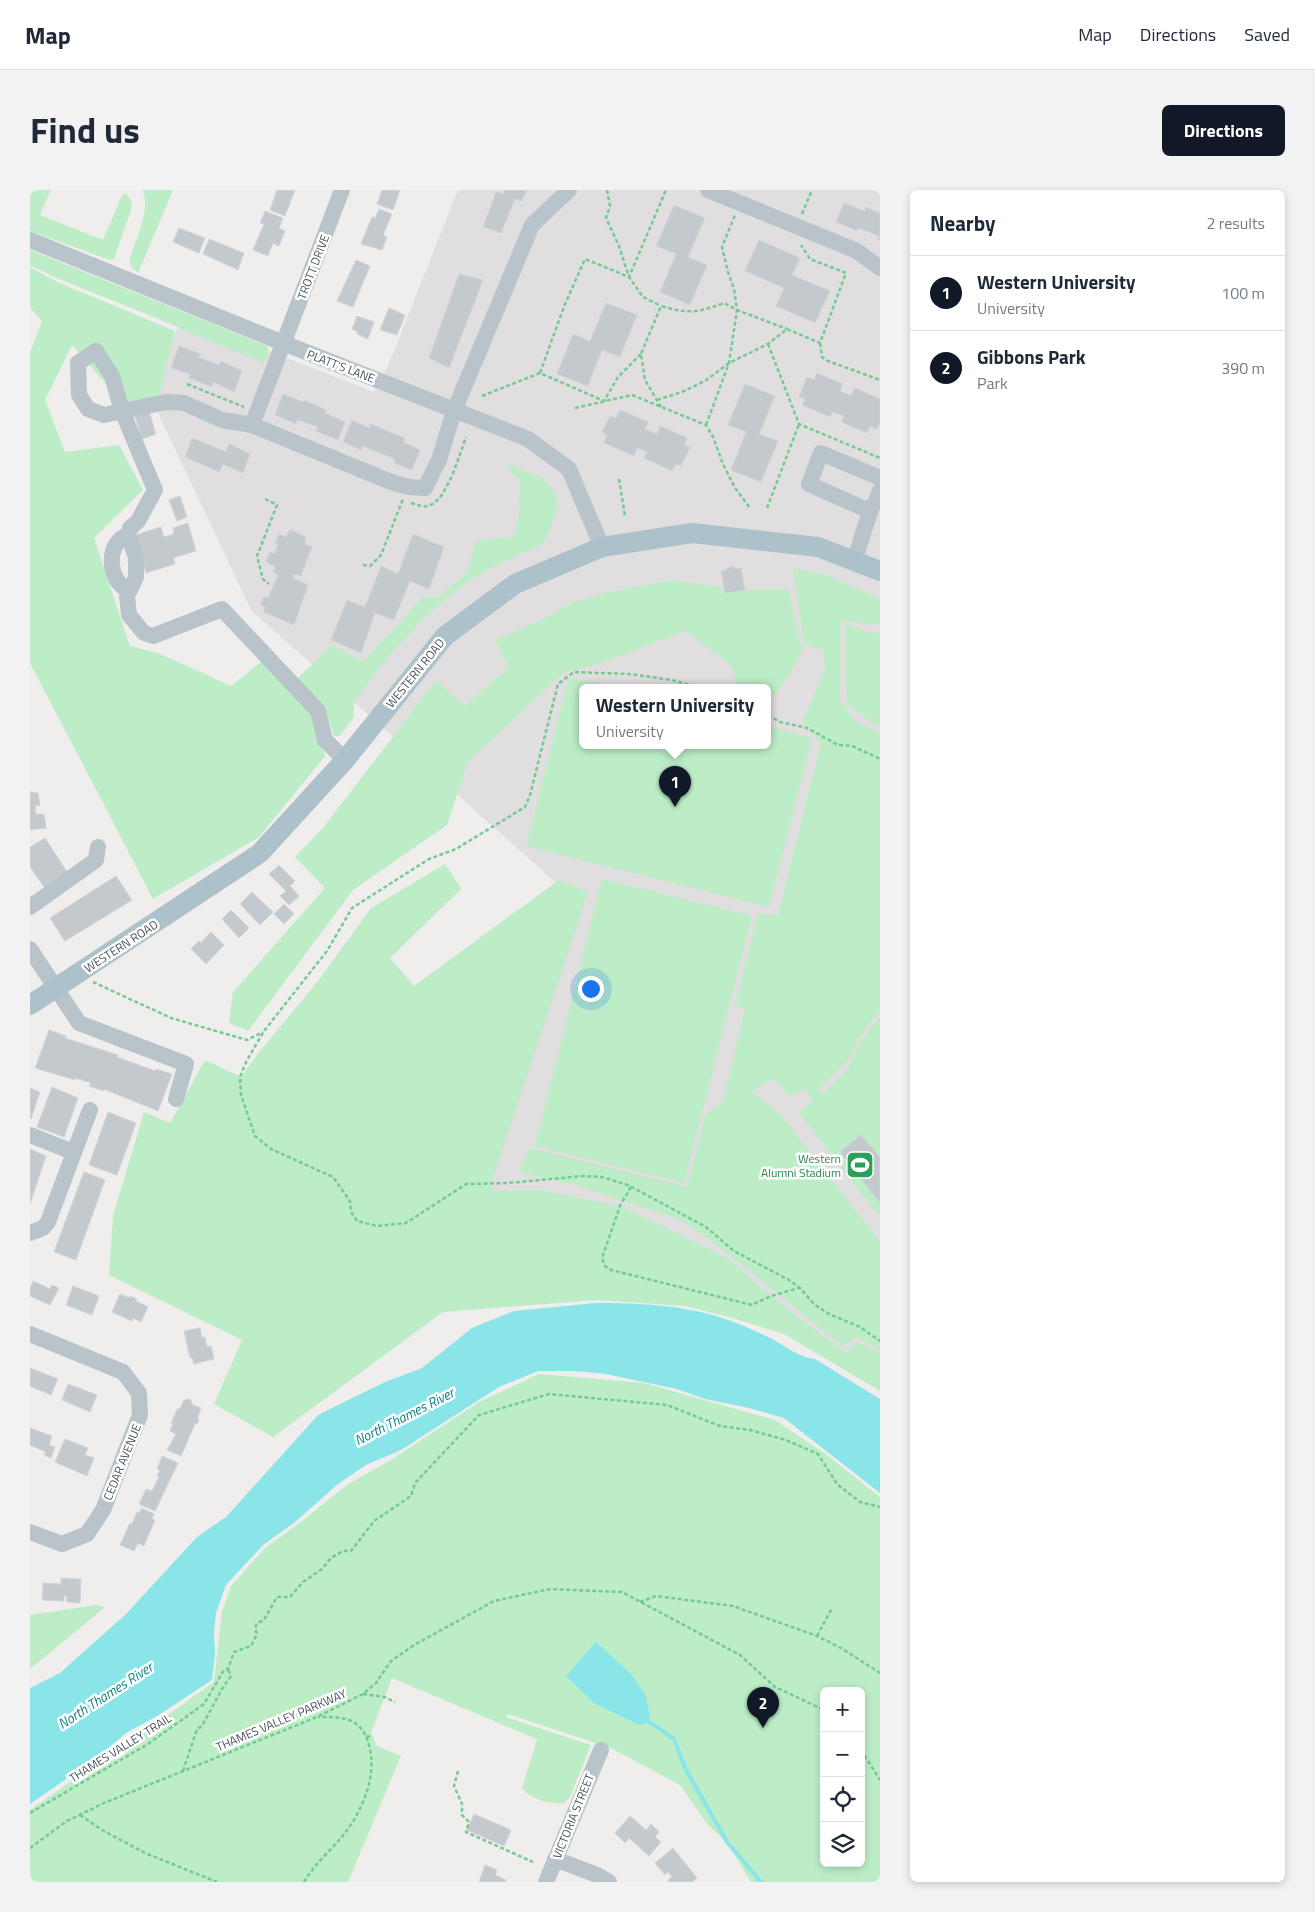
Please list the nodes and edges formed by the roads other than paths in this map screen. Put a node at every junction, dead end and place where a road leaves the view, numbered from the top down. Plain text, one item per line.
1 (342, 190) edge
2 (569, 190) edge
3 (708, 190) edge
4 (30, 240) edge
5 (880, 268) edge
6 (283, 343) junction
7 (248, 409) road end
8 (454, 410) junction
9 (252, 425) junction
10 (880, 478) edge
11 (880, 491) edge
12 (872, 507) junction
13 (128, 535) junction
14 (602, 547) junction
15 (855, 561) junction
16 (880, 571) edge
17 (129, 592) junction
18 (345, 760) junction
19 (98, 847) dead end
20 (30, 907) edge
21 (30, 950) edge
22 (55, 989) junction
23 (30, 1005) edge
24 (176, 1099) dead end
25 (90, 1110) dead end
26 (30, 1135) edge
27 (74, 1152) junction
28 (30, 1233) edge
29 (30, 1334) edge
30 (30, 1532) edge
31 (601, 1750) dead end
32 (555, 1859) junction
33 (546, 1882) edge
34 (609, 1882) edge

1 - 6 street, TROTT DRIVE
2 - 8 street
3 - 5 street
4 - 6 street, PLATT'S LANE
6 - 8 street, PLATT'S LANE
6 - 9 street, TROTT DRIVE
7 - 9 street
8 - 9 street
8 - 14 street, PLATT'S LANE
9 - 13 street
10 - 12 street
11 - 12 street
12 - 15 street
13 - 17 street
13 - 17 street
14 - 15 main road, WESTERN ROAD
14 - 18 main road, WESTERN ROAD
15 - 16 main road, WESTERN ROAD
17 - 18 street
18 - 22 main road, WESTERN ROAD
19 - 20 street
21 - 22 street
22 - 23 main road, WESTERN ROAD
22 - 24 street
25 - 27 street
26 - 27 street
27 - 28 street
29 - 30 street, CEDAR AVENUE
31 - 32 street, VICTORIA STREET
32 - 33 street, VICTORIA STREET
32 - 34 street

